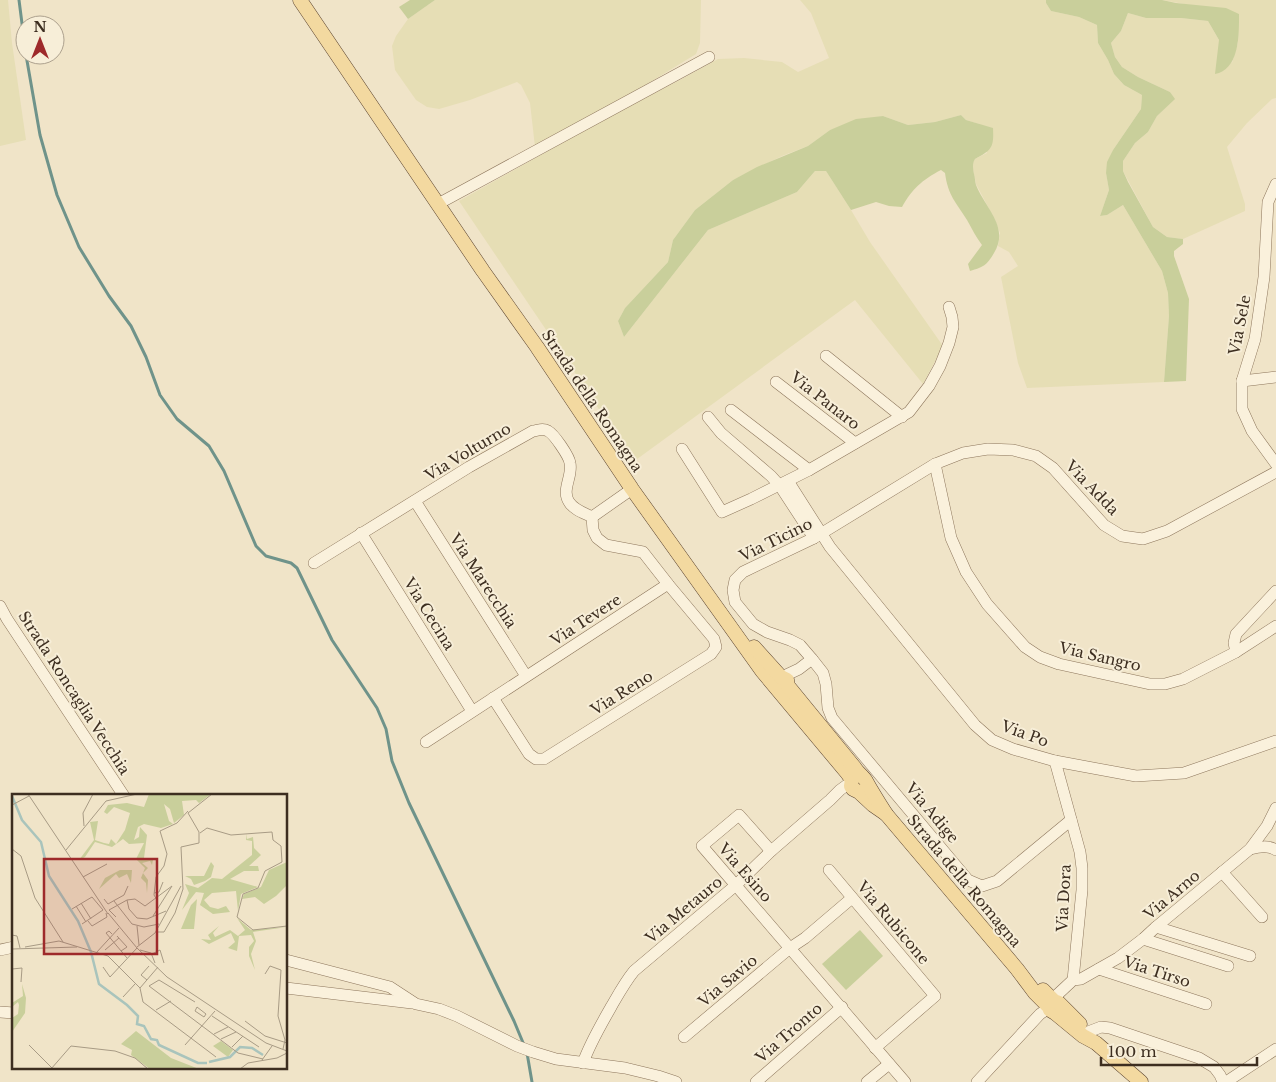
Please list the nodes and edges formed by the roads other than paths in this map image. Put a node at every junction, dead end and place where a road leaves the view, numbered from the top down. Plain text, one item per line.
1 (300, 0) edge
2 (710, 57) dead end
3 (1276, 184) edge
4 (438, 204) junction
5 (949, 307) dead end
6 (826, 356) dead end
7 (1276, 377) edge
8 (776, 382) dead end
9 (1242, 382) junction
10 (731, 410) dead end
11 (708, 417) dead end
12 (902, 417) junction
13 (855, 443) junction
14 (682, 449) dead end
15 (934, 464) junction
16 (1276, 464) edge
17 (808, 470) junction
18 (1276, 472) edge
19 (784, 483) junction
20 (632, 489) junction
21 (414, 501) junction
22 (592, 517) junction
23 (361, 533) junction
24 (818, 536) junction
25 (314, 563) dead end
26 (668, 584) junction
27 (1276, 591) edge
28 (0, 606) edge
29 (1276, 626) edge
30 (1236, 652) junction
31 (812, 659) junction
32 (526, 676) junction
33 (782, 683) junction
34 (493, 698) junction
35 (472, 711) junction
36 (1276, 741) edge
37 (426, 742) dead end
38 (1055, 761) junction
39 (858, 784) junction
40 (123, 794) edge
41 (1276, 808) edge
42 (1071, 820) junction
43 (1272, 828) edge
44 (1250, 849) junction
45 (1276, 850) edge
46 (770, 851) junction
47 (829, 870) dead end
48 (1222, 872) junction
49 (736, 885) junction
50 (852, 898) junction
51 (1262, 918) dead end
52 (1156, 926) junction
53 (1143, 939) junction
54 (790, 948) junction
55 (1250, 956) dead end
56 (288, 961) edge
57 (1228, 966) dead end
58 (1099, 969) junction
59 (1071, 982) junction
60 (288, 988) edge
61 (416, 1004) junction
62 (1206, 1004) dead end
63 (1055, 1005) junction
64 (842, 1007) junction
65 (684, 1037) dead end
66 (1092, 1037) junction
67 (876, 1048) junction
68 (1276, 1049) edge
69 (583, 1063) junction
70 (889, 1064) junction
71 (676, 1082) edge
72 (756, 1082) edge
73 (867, 1082) edge
74 (905, 1082) edge
75 (977, 1082) edge
76 (1141, 1082) edge
77 (1225, 1082) edge

1 - 4 main road, Strada della Romagna
2 - 4 street
3 - 9 street, Via Sele
4 - 20 main road, Strada della Romagna
5 - 12 street, Via Panaro
6 - 12 street
7 - 9 street
8 - 13 street, Via Panaro
9 - 16 street, Via Sele
10 - 17 street
11 - 19 street
12 - 13 street, Via Panaro
13 - 17 street, Via Panaro
14 - 19 street, Via Panaro
15 - 18 street, Via Adda
15 - 24 street, Via Ticino
15 - 30 street, Via Sangro
17 - 19 street, Via Panaro
19 - 24 street
20 - 22 street
20 - 33 main road, Strada della Romagna
21 - 22 street, Via Volturno
21 - 23 street, Via Volturno
21 - 32 street, Via Marecchia
22 - 26 street
23 - 25 street, Via Volturno
23 - 35 street, Via Cecina
24 - 31 street, Via Ticino
24 - 38 street, Via Po
26 - 32 street, Via Tevere
26 - 34 street, Via Reno
27 - 30 street
28 - 40 street, Strada Roncaglia Vecchia
29 - 30 street, Via Sangro
31 - 33 street
31 - 42 street, Via Adige
32 - 34 street, Via Tevere
33 - 39 main road, Strada della Romagna
34 - 35 street, Via Tevere
35 - 37 street, Via Tevere
36 - 38 street, Via Po
38 - 42 street, Via Dora
39 - 46 street, Via Metauro
39 - 63 main road, Strada della Romagna
41 - 43 street, Via Arno
42 - 59 street, Via Dora
43 - 44 street, Via Arno
44 - 45 street
44 - 48 street, Via Arno
46 - 49 street, Via Metauro
46 - 49 street, Via Esino
47 - 50 street, Via Rubicone
48 - 51 street
48 - 52 street, Via Arno
49 - 54 street, Via Esino
49 - 69 street, Via Metauro
50 - 54 street, Via Savio
50 - 67 street, Via Rubicone
52 - 53 street, Via Arno
52 - 55 street
53 - 57 street
53 - 58 street, Via Arno
54 - 64 street, Via Esino
54 - 65 street, Via Savio
56 - 61 street
58 - 59 street, Via Arno
58 - 62 street, Via Tirso
59 - 63 street
60 - 61 street
61 - 69 street
63 - 66 main road, Strada della Romagna
63 - 75 street
64 - 67 street, Via Esino
64 - 72 street, Via Tronto
66 - 76 main road, Strada della Romagna
66 - 77 street
67 - 70 street, Via Esino
68 - 77 street
69 - 71 street
70 - 73 street
70 - 74 street, Via Esino

